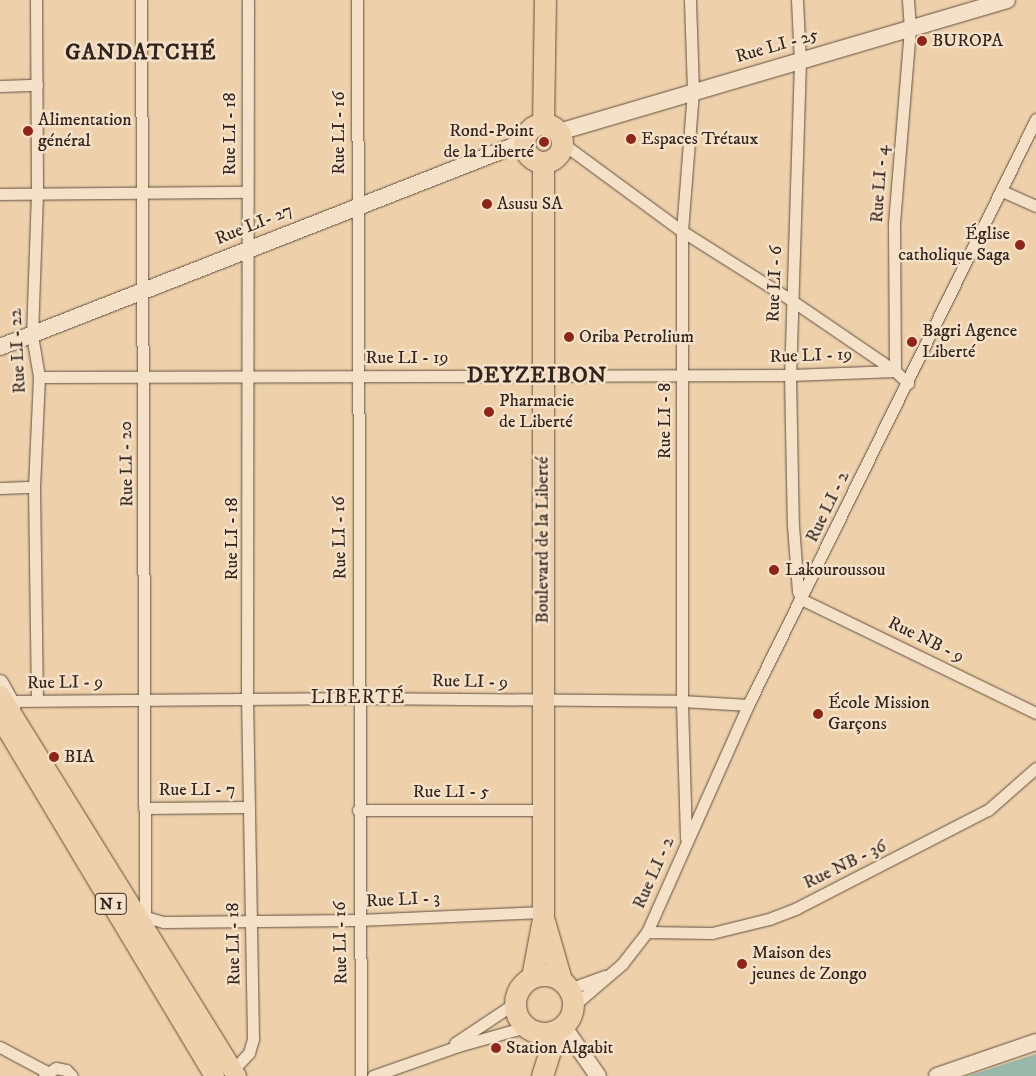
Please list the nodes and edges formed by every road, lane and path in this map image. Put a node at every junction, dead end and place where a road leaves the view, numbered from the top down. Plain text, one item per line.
1 (36, 0) edge
2 (141, 0) edge
3 (248, 0) edge
4 (357, 0) edge
5 (545, 0) edge
6 (690, 0) edge
7 (797, 0) edge
8 (908, 0) edge
9 (1007, 0) edge
10 (910, 29) junction
11 (800, 61) junction
12 (38, 85) junction
13 (0, 86) edge
14 (693, 91) junction
15 (1036, 119) edge
16 (555, 133) junction
17 (524, 142) junction
18 (543, 162) junction
19 (1002, 191) junction
20 (141, 192) junction
21 (247, 192) junction
22 (37, 193) junction
23 (0, 194) edge
24 (356, 206) junction
25 (1036, 206) edge
26 (682, 231) junction
27 (248, 248) junction
28 (144, 291) junction
29 (791, 300) junction
30 (32, 335) junction
31 (0, 347) edge
32 (895, 371) junction
33 (683, 374) junction
34 (143, 375) junction
35 (790, 375) junction
36 (249, 376) junction
37 (356, 376) junction
38 (543, 376) junction
39 (39, 377) junction
40 (908, 383) junction
41 (0, 488) edge
42 (34, 488) junction
43 (801, 599) junction
44 (0, 683) edge
45 (6, 698) edge
46 (358, 698) junction
47 (37, 700) junction
48 (143, 700) junction
49 (247, 700) junction
50 (543, 700) junction
51 (682, 701) junction
52 (748, 705) junction
53 (1036, 713) edge
54 (5, 725) edge
55 (1036, 768) edge
56 (249, 807) junction
57 (144, 808) junction
58 (358, 810) junction
59 (543, 810) junction
60 (686, 842) junction
61 (543, 915) junction
62 (141, 916) junction
63 (252, 920) junction
64 (358, 920) junction
65 (647, 932) junction
66 (611, 973) junction
67 (532, 977) junction
68 (568, 992) junction
69 (515, 1004) junction
70 (560, 1028) junction
71 (530, 1029) junction
72 (1036, 1042) edge
73 (0, 1047) edge
74 (443, 1051) junction
75 (45, 1074) edge
76 (219, 1074) edge
77 (72, 1076) edge
78 (361, 1076) edge
79 (373, 1076) edge
80 (535, 1076) edge
81 (542, 1076) edge
82 (598, 1076) edge
83 (937, 1076) edge

1 - 12 street, Rue LI - 22
2 - 20 street, Rue LI - 20
3 - 21 street, Rue LI - 18
4 - 24 street, Rue LI - 16
5 - 16 highway
6 - 14 street, Rue LI - 8
7 - 11 street, Rue LI - 6
8 - 10 street, Rue LI - 4
9 - 10 street, Rue LI - 25
10 - 11 street, Rue LI - 25
10 - 32 street, Rue LI - 4
11 - 14 street, Rue LI - 25
11 - 29 street, Rue LI - 6
12 - 13 street
12 - 22 street, Rue LI - 22
14 - 16 street, Rue LI - 25
14 - 26 street, Rue LI - 8
15 - 19 street, Rue LI - 2
16 - 17 highway
16 - 18 highway
16 - 26 street
17 - 18 highway
17 - 24 street, Rue LI- 27
18 - 38 highway, Boulevard de la Liberté
19 - 25 street
19 - 40 street, Rue LI - 2
20 - 21 street
20 - 22 street
20 - 28 street, Rue LI - 20
21 - 27 street, Rue LI - 18
22 - 23 street
22 - 30 street, Rue LI - 22
24 - 27 street, Rue LI- 27
24 - 37 street, Rue LI - 16
26 - 29 street
26 - 33 street, Rue LI - 8
27 - 28 street, Rue LI- 27
27 - 36 street, Rue LI - 18
28 - 30 street, Rue LI- 27
28 - 34 street, Rue LI - 20
29 - 32 street
29 - 35 street, Rue LI - 6
30 - 31 street, Rue LI- 27
30 - 39 street, Rue LI - 22
32 - 35 street, Rue LI - 19
32 - 40 street
33 - 35 street, Rue LI - 19
33 - 38 street, Rue LI - 19
33 - 51 street, Rue LI - 8
34 - 36 street, Rue LI - 19
34 - 39 street, Rue LI - 19
34 - 48 street, Rue LI - 20
35 - 43 street, Rue LI - 6
36 - 37 street, Rue LI - 19
36 - 49 street, Rue LI - 18
37 - 38 street, Rue LI - 19
37 - 46 street, Rue LI - 16
38 - 50 highway, Boulevard de la Liberté
39 - 42 street, Rue LI - 22
40 - 43 street, Rue LI - 2
41 - 42 street
42 - 47 street, Rue LI - 22
43 - 52 street, Rue LI - 2
43 - 53 street, Rue NB - 9
44 - 45 street
45 - 47 street, Rue LI - 9
45 - 54 main road
46 - 49 street, Rue LI - 9
46 - 50 street, Rue LI - 9
46 - 58 street, Rue LI - 16
47 - 48 street, Rue LI - 9
48 - 49 street, Rue LI - 9
48 - 57 street, Rue LI - 20
49 - 56 street, Rue LI - 18
50 - 51 street, Rue LI - 9
50 - 59 highway, Boulevard de la Liberté
51 - 52 street, Rue LI - 9
51 - 60 street, Rue LI - 8
52 - 60 street, Rue LI - 2
54 - 62 main road
54 - 76 main road, N 1
55 - 65 street, Rue NB - 36
56 - 57 street, Rue LI - 7
56 - 63 street, Rue LI - 18
57 - 62 street, Rue LI - 20
58 - 59 street, Rue LI - 5
58 - 64 street, Rue LI - 16
59 - 61 highway, Boulevard de la Liberté
60 - 65 street, Rue LI - 2
61 - 64 street, Rue LI - 3
61 - 67 highway, Boulevard de la Liberté
61 - 68 highway, Boulevard de la Liberté
62 - 63 street, Rue LI - 3
62 - 76 main road
63 - 64 street, Rue LI - 3
63 - 76 street, Rue LI - 18
64 - 78 street, Rue LI - 16
65 - 66 street, Rue LI - 2
66 - 68 street
66 - 68 street
67 - 68 highway
67 - 69 highway
68 - 70 highway
69 - 71 highway
69 - 74 street
70 - 71 highway
70 - 81 highway
70 - 82 street
71 - 74 street
71 - 80 highway
72 - 83 street
73 - 75 street
74 - 79 street
75 - 77 street

